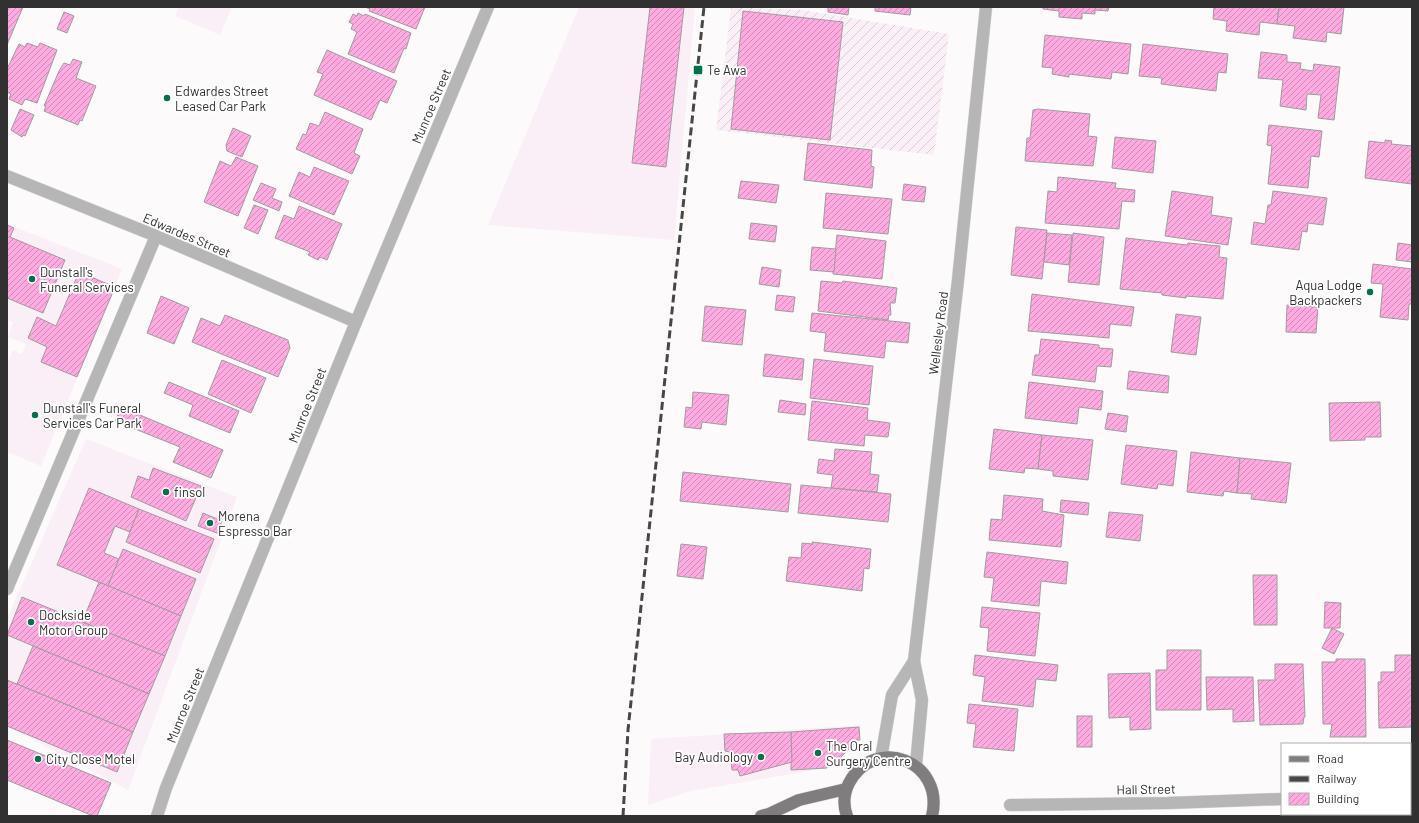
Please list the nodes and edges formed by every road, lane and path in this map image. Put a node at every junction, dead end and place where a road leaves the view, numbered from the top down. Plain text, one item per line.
1 (488, 7) edge
2 (986, 7) edge
3 (7, 176) edge
4 (156, 236) junction
5 (356, 322) junction
6 (7, 589) edge
7 (914, 661) junction
8 (882, 758) junction
9 (916, 765) junction
10 (846, 789) junction
11 (1281, 799) edge
12 (1010, 805) dead end
13 (770, 815) edge
14 (157, 816) edge
15 (847, 816) edge
16 (932, 816) edge

1 - 5 street, Munroe Street
2 - 7 street, Wellesley Road
3 - 4 street, Edwardes Street
4 - 5 street, Edwardes Street
4 - 6 street
5 - 14 street, Munroe Street
7 - 8 street, Wellesley Road
7 - 9 street, Wellesley Road
8 - 9 main road
8 - 10 main road
9 - 16 main road
10 - 13 main road
10 - 15 main road
11 - 12 street, Hall Street

